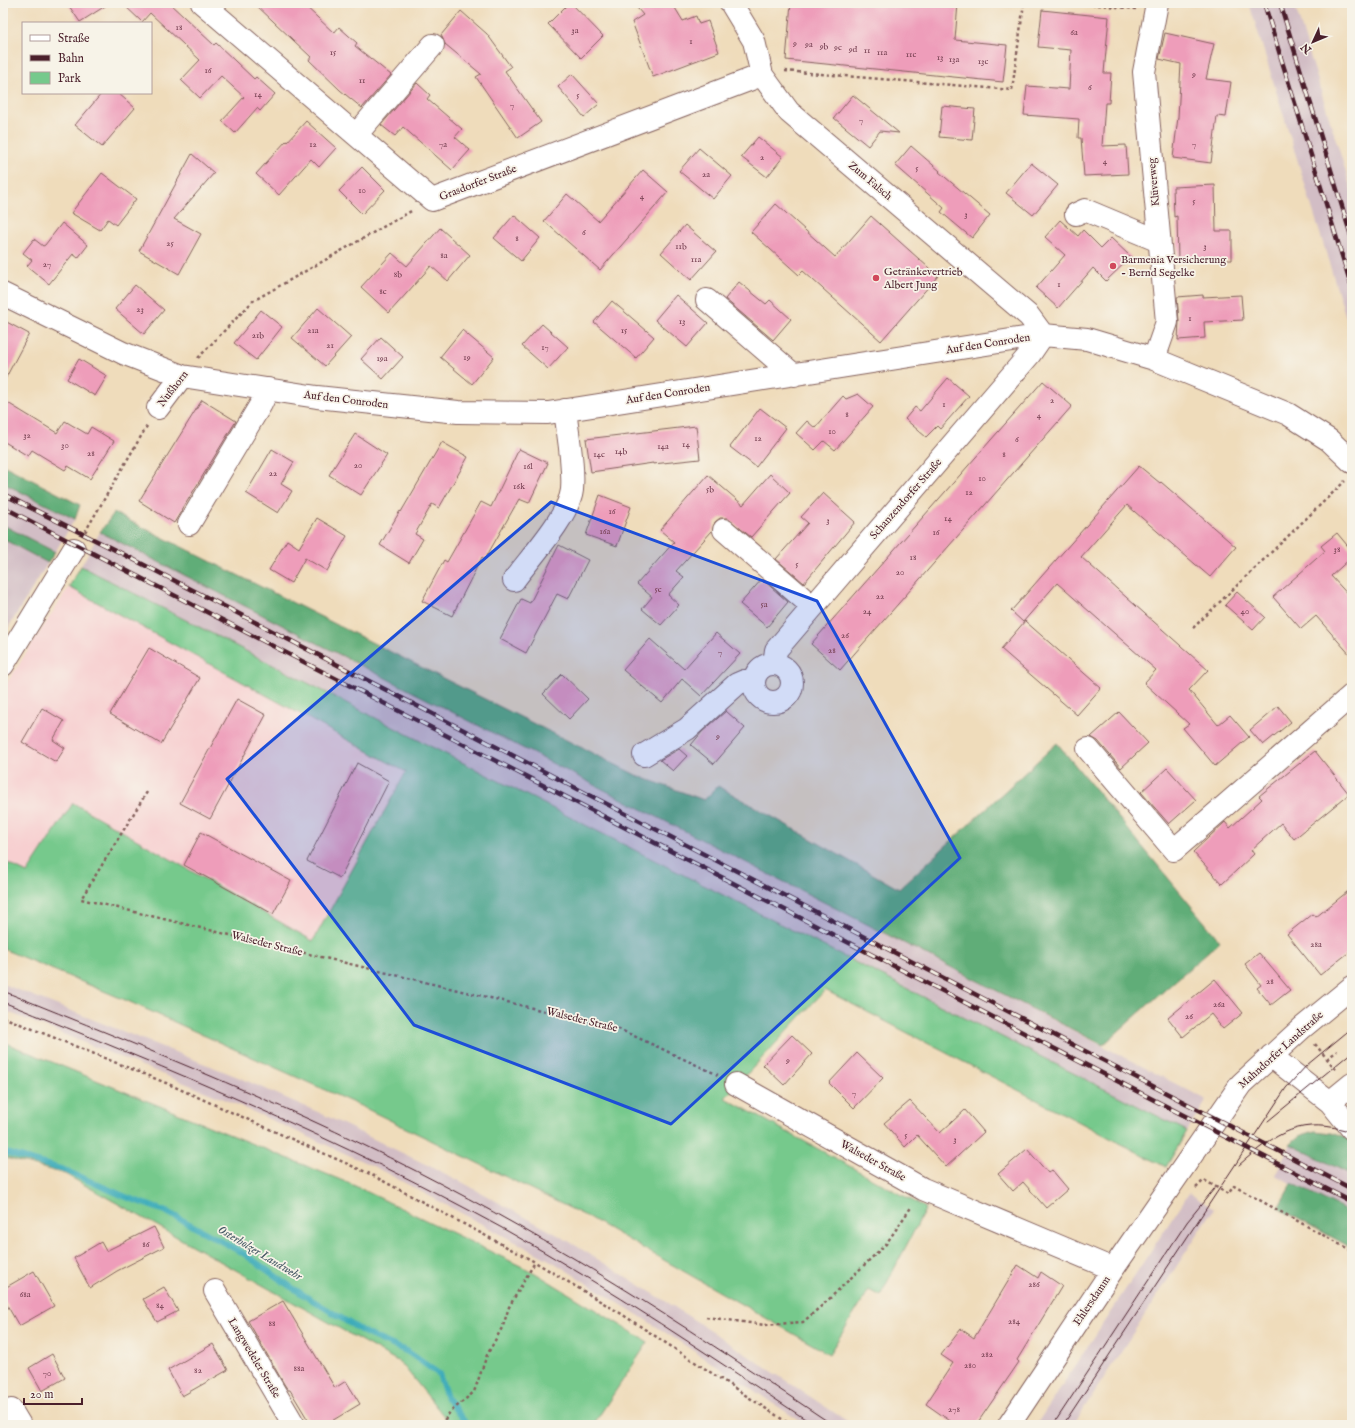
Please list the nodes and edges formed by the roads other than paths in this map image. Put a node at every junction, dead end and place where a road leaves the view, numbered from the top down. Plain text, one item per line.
1 (202, 3) edge
2 (738, 6) edge
3 (1157, 7) edge
4 (433, 45) dead end
5 (762, 75) junction
6 (356, 135) junction
7 (1076, 214) dead end
8 (1159, 241) junction
9 (3, 294) edge
10 (707, 300) dead end
11 (1043, 335) junction
12 (1154, 359) junction
13 (794, 375) junction
14 (182, 376) junction
15 (268, 389) junction
16 (158, 408) road end
17 (565, 410) junction
18 (1349, 470) edge
19 (189, 524) dead end
20 (724, 530) dead end
21 (74, 549) road end
22 (514, 580) dead end
23 (813, 607) junction
24 (774, 664) junction
25 (3, 665) edge
26 (754, 681) junction
27 (1352, 695) edge
28 (1088, 749) dead end
29 (644, 755) dead end
30 (1352, 987) edge
31 (1271, 1056) junction
32 (736, 1084) road end
33 (1351, 1085) edge
34 (1330, 1102) junction
35 (1352, 1129) edge
36 (1177, 1178) joint
37 (1113, 1269) junction
38 (215, 1291) dead end
39 (294, 1425) edge
40 (1009, 1425) edge

1 - 6 street, Grasdorfer Straße
2 - 5 street, Zum Falsch
3 - 8 street, Klüverweg
4 - 6 street
5 - 6 street, Grasdorfer Straße
5 - 11 street, Zum Falsch
7 - 8 street
8 - 12 street, Klüverweg
9 - 14 street, Auf den Conroden
10 - 13 street
11 - 12 street, Auf den Conroden
11 - 13 street, Auf den Conroden
11 - 23 street, Schanzendorfer Straße
12 - 18 street, Auf den Conroden
13 - 17 street, Auf den Conroden
14 - 15 street, Auf den Conroden
14 - 16 street, Nußhorn
15 - 17 street, Auf den Conroden
15 - 19 street
17 - 22 street
20 - 23 street
21 - 25 street
23 - 24 street, Schanzendorfer Straße
24 - 26 street
24 - 26 street
26 - 29 street
27 - 28 street
30 - 31 street, Mahndorfer Landstraße
31 - 34 street
31 - 36 street, Mahndorfer Landstraße
32 - 37 street, Walseder Straße
33 - 34 street
34 - 35 street
36 - 37 street, Ehlersdamm
37 - 40 street, Ehlersdamm
38 - 39 street, Langwedeler Straße

